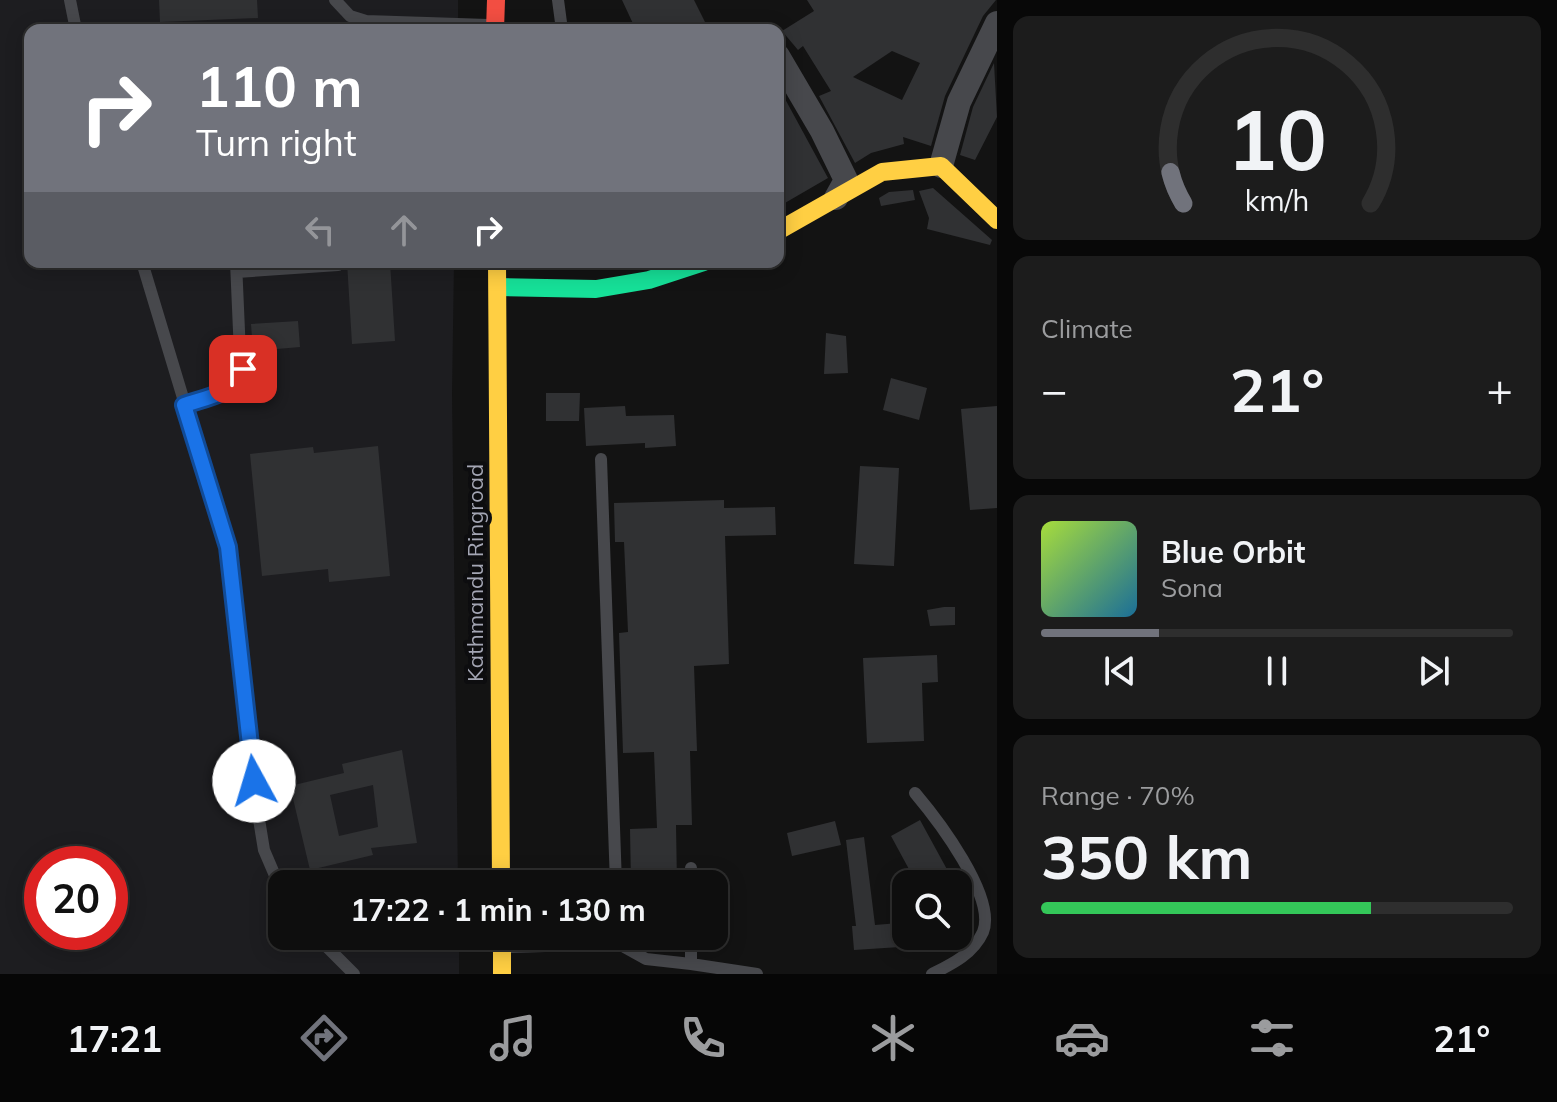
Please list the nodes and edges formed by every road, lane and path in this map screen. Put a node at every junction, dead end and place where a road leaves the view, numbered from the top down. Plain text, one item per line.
1 (70, 0) edge
2 (335, 0) edge
3 (496, 0) edge
4 (558, 0) edge
5 (997, 23) edge
6 (75, 24) edge
7 (421, 24) edge
8 (495, 24) edge
9 (561, 24) edge
10 (784, 66) edge
11 (941, 166) junction
12 (836, 198) junction
13 (997, 220) edge
14 (784, 228) edge
15 (144, 268) edge
16 (236, 268) edge
17 (497, 268) edge
18 (686, 268) edge
19 (498, 287) junction
20 (184, 405) junction
21 (601, 459) dead end
22 (915, 793) dead end
23 (273, 870) edge
24 (501, 870) edge
25 (616, 870) edge
26 (330, 950) edge
27 (502, 950) edge
28 (633, 950) edge
29 (691, 950) edge
30 (691, 964) junction
31 (354, 974) edge
32 (502, 974) edge
33 (757, 974) edge
34 (932, 974) edge

1 - 6 lane
2 - 7 lane
3 - 8 main road
4 - 9 lane
5 - 11 street
10 - 12 street
11 - 12 main road
11 - 13 main road
12 - 14 main road
15 - 20 lane
16 - 20 lane
17 - 19 main road, Kathmandu Ringroad
18 - 19 main road
19 - 24 main road, Kathmandu Ringroad
20 - 23 lane
21 - 25 lane
22 - 34 lane
26 - 31 lane
27 - 32 main road
28 - 30 lane
29 - 30 lane
30 - 33 lane

